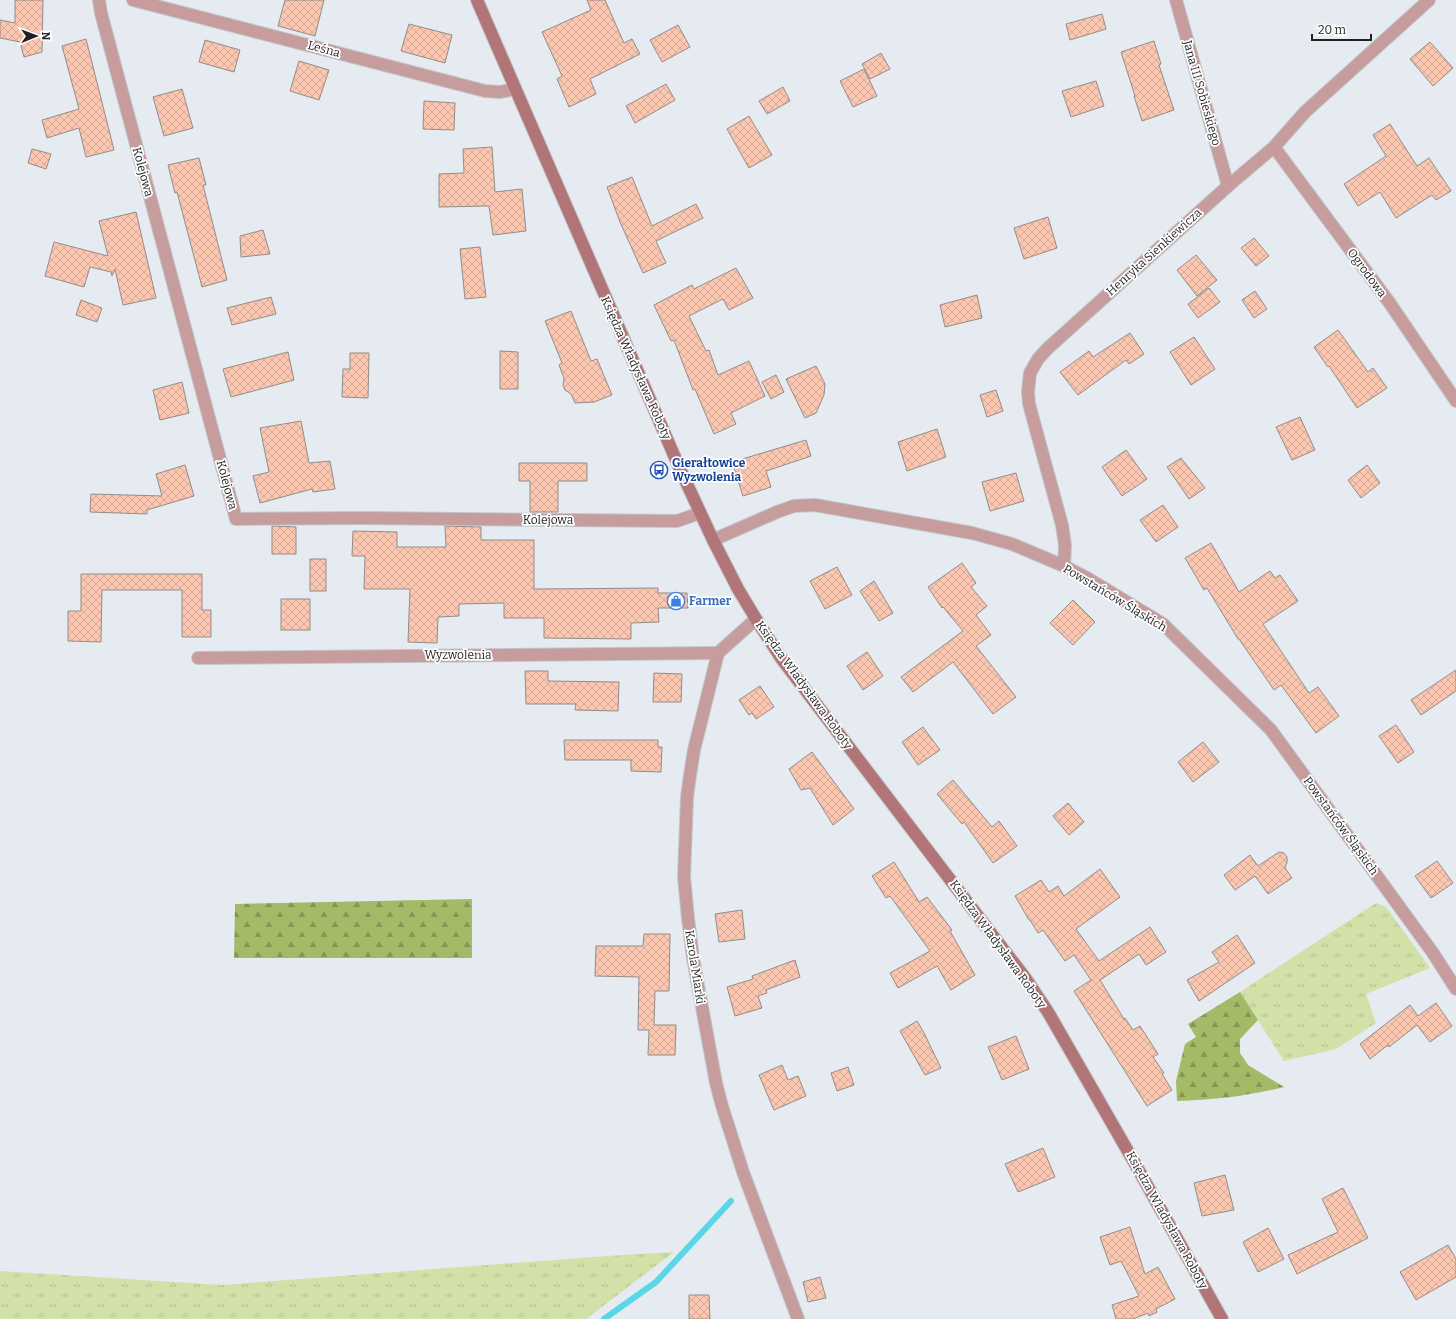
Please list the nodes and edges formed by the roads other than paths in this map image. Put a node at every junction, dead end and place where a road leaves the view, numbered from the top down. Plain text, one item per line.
1 (99, 0) edge
2 (133, 0) edge
3 (477, 0) edge
4 (1176, 0) edge
5 (1428, 0) edge
6 (515, 89) junction
7 (1274, 147) junction
8 (1228, 186) junction
9 (1456, 401) edge
10 (700, 513) junction
11 (713, 540) junction
12 (1064, 566) junction
13 (756, 619) junction
14 (718, 653) junction
15 (198, 658) dead end
16 (1456, 989) edge
17 (798, 1319) edge
18 (1222, 1319) edge

1 - 10 street, Kolejowa
2 - 6 street, Leśna
3 - 6 main road, Księdza Władysława Roboty
4 - 8 street, Jana III Sobieskiego
5 - 7 street, Henryka Sienkiewicza
6 - 10 main road, Księdza Władysława Roboty
7 - 8 street, Henryka Sienkiewicza
7 - 9 street, Ogrodowa
8 - 12 street, Henryka Sienkiewicza
10 - 11 main road, Księdza Władysława Roboty
11 - 12 street, Powstańców Śląskich
11 - 13 main road, Księdza Władysława Roboty
12 - 16 street, Powstańców Śląskich
13 - 14 street
13 - 18 main road, Księdza Władysława Roboty
14 - 15 street, Wyzwolenia
14 - 17 street, Karola Miarki

